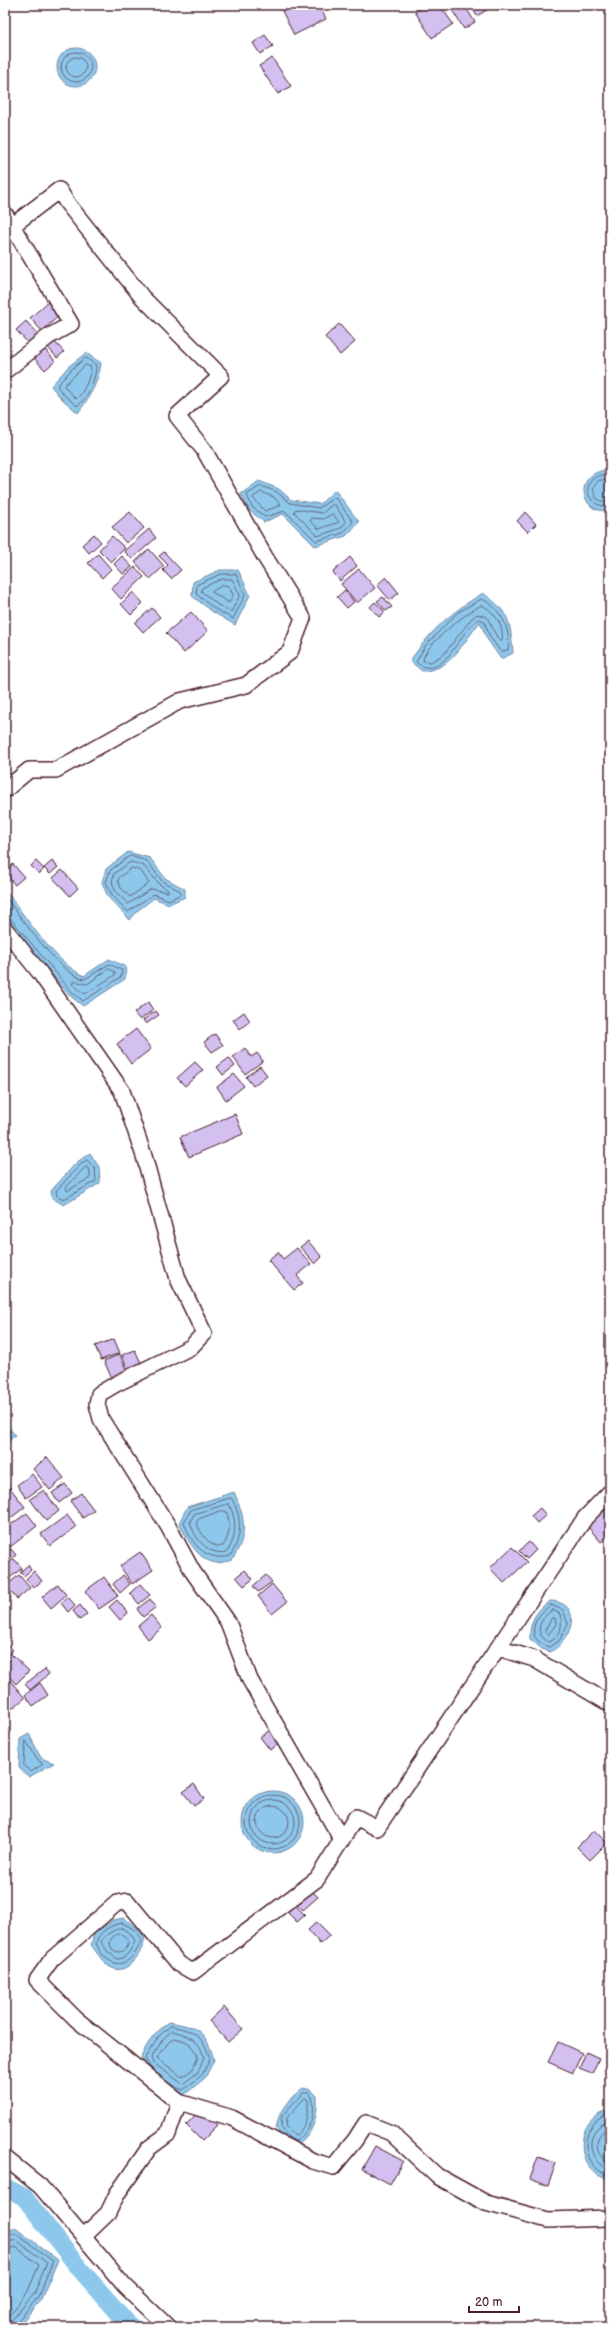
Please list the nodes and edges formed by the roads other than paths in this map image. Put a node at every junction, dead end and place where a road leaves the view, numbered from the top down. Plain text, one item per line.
1 (8, 220) edge
2 (5, 370) edge
3 (5, 790) edge
4 (5, 929) edge
5 (610, 1492) edge
6 (498, 1648) junction
7 (610, 1704) edge
8 (342, 1840) junction
9 (179, 2102) junction
10 (5, 2158) edge
11 (610, 2218) edge
12 (84, 2236) junction
13 (168, 2327) edge

1 - 2 street
1 - 3 street
4 - 8 street
5 - 6 street
6 - 7 street
6 - 8 street
8 - 9 street
9 - 11 street
9 - 12 street
10 - 12 street
12 - 13 street

